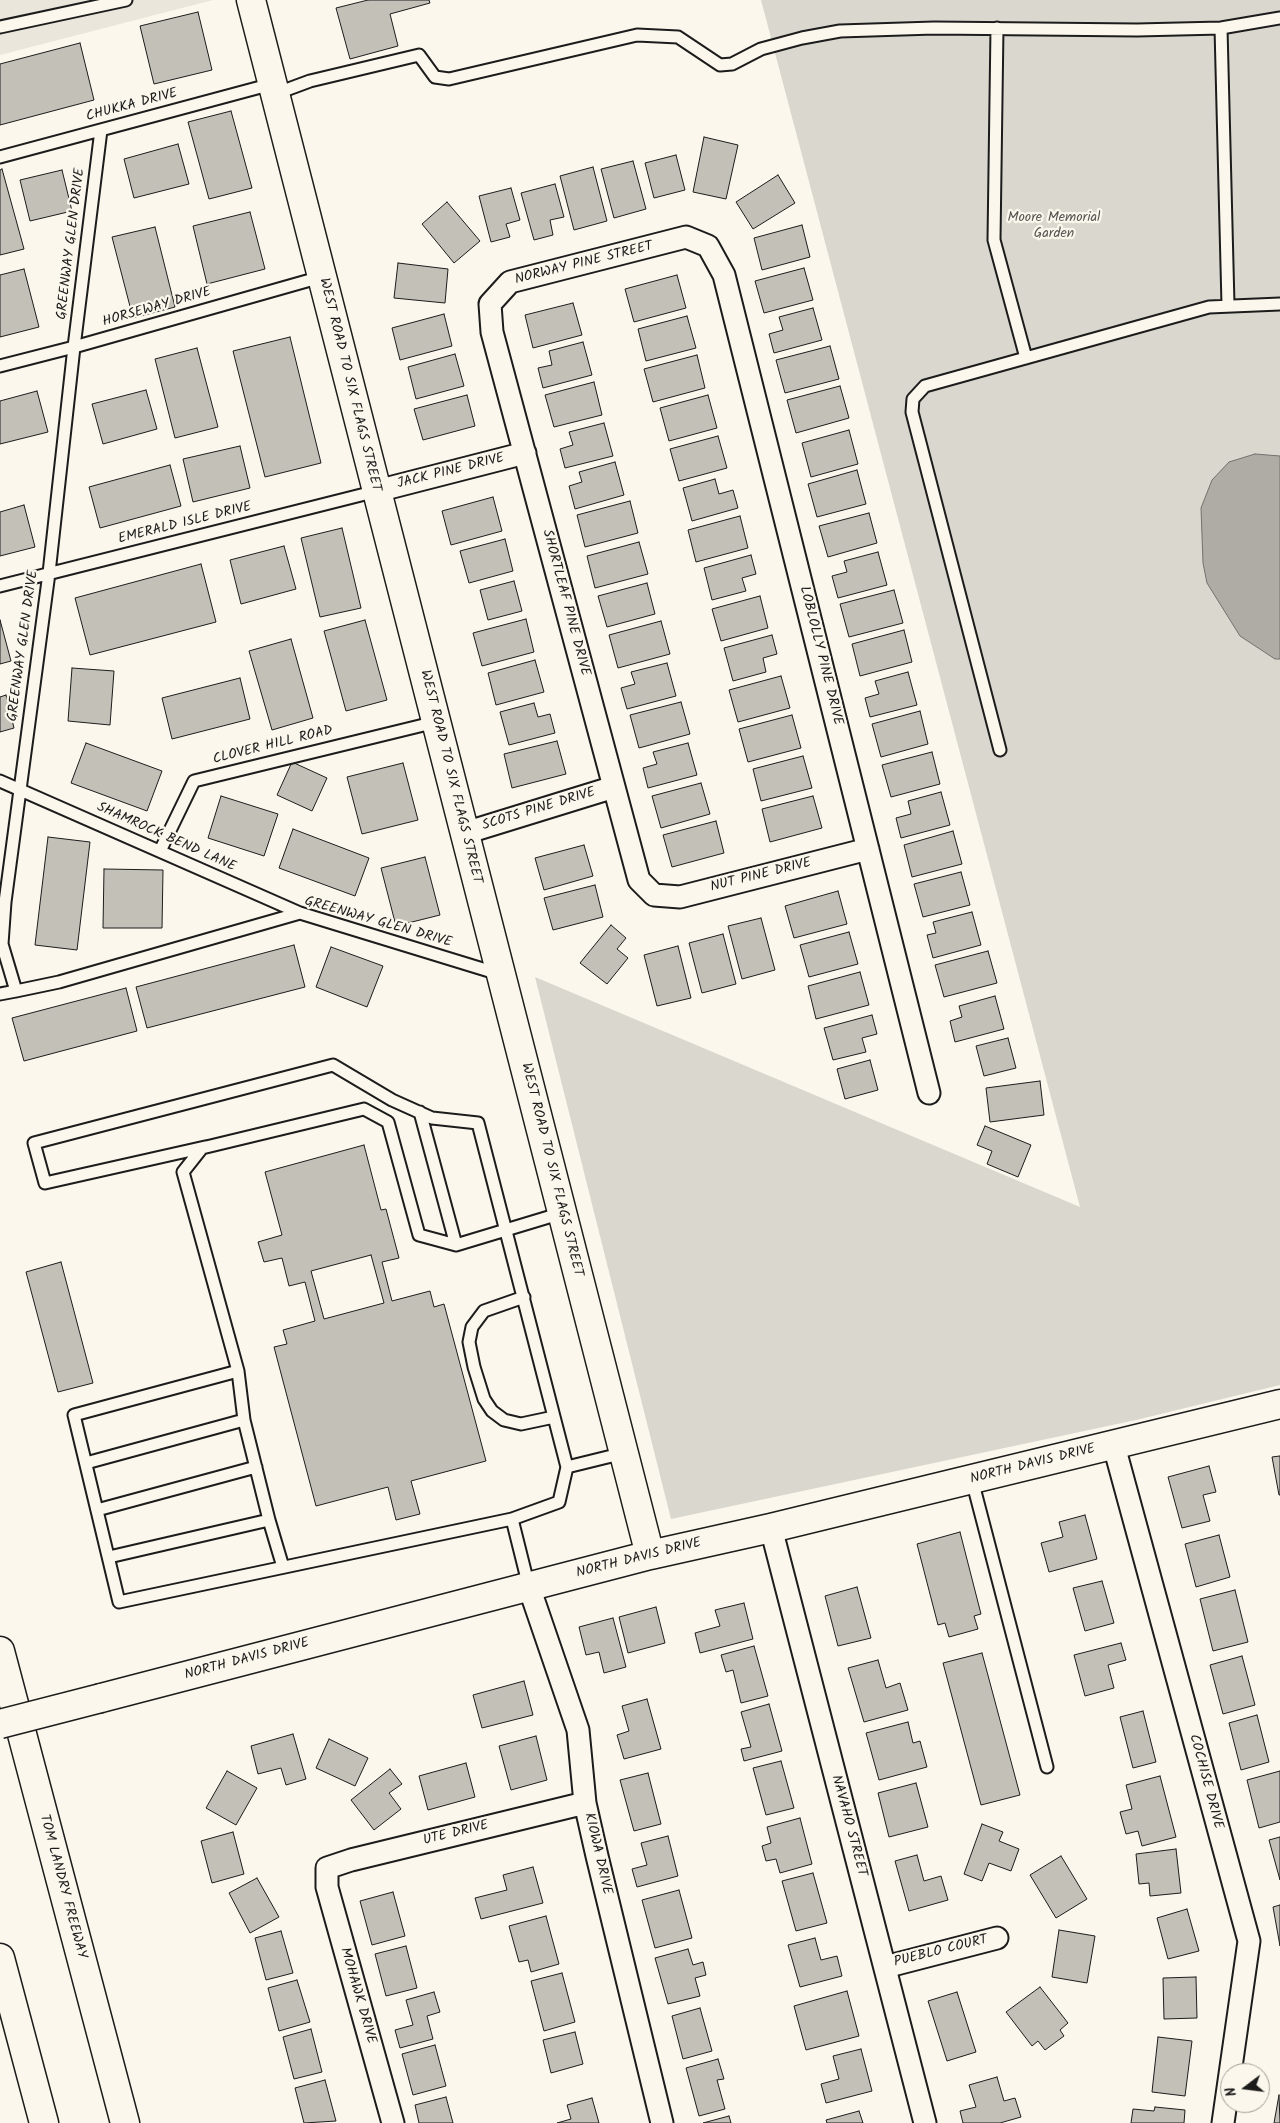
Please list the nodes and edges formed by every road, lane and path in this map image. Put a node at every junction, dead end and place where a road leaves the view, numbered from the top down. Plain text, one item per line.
1 (126, 0) edge
2 (250, 0) edge
3 (1280, 18) edge
4 (0, 27) edge
5 (997, 28) junction
6 (1221, 28) junction
7 (273, 89) junction
8 (102, 130) junction
9 (0, 157) edge
10 (686, 237) joint
11 (322, 277) junction
12 (490, 304) joint
13 (1280, 304) edge
14 (1228, 305) junction
15 (74, 347) junction
16 (1026, 358) junction
17 (0, 366) edge
18 (525, 453) junction
19 (376, 490) junction
20 (49, 573) junction
21 (0, 586) edge
22 (436, 722) junction
23 (1000, 750) dead end
24 (0, 781) edge
25 (614, 787) junction
26 (20, 790) junction
27 (464, 833) junction
28 (868, 849) junction
29 (160, 851) junction
30 (654, 895) joint
31 (300, 913) junction
32 (500, 974) junction
33 (16, 991) junction
34 (0, 994) edge
35 (929, 1093) dead end
36 (420, 1112) junction
37 (207, 1147) junction
38 (562, 1213) junction
39 (507, 1229) junction
40 (456, 1244) junction
41 (524, 1297) junction
42 (238, 1371) junction
43 (1280, 1404) edge
44 (554, 1416) junction
45 (244, 1420) junction
46 (1114, 1446) junction
47 (624, 1453) junction
48 (86, 1463) junction
49 (256, 1467) junction
50 (567, 1467) junction
51 (972, 1480) junction
52 (97, 1510) junction
53 (512, 1519) junction
54 (269, 1520) junction
55 (771, 1528) junction
56 (650, 1555) junction
57 (109, 1557) junction
58 (283, 1567) junction
59 (529, 1587) junction
60 (0, 1651) edge
61 (0, 1724) edge
62 (1047, 1767) dead end
63 (585, 1803) junction
64 (326, 1868) joint
65 (997, 1938) dead end
66 (0, 1958) edge
67 (885, 1967) junction
68 (44, 2123) edge
69 (125, 2123) edge
70 (393, 2123) edge
71 (662, 2123) edge
72 (925, 2123) edge
73 (1223, 2123) edge

1 - 4 lane
2 - 7 main road, WEST ROAD TO SIX FLAGS STREET
3 - 6 lane
5 - 6 lane
5 - 7 lane, CHUKKA DRIVE
5 - 16 lane
6 - 14 lane
7 - 8 lane, CHUKKA DRIVE
7 - 11 main road, WEST ROAD TO SIX FLAGS STREET
8 - 9 lane, CHUKKA DRIVE
8 - 15 lane, GREENWAY GLEN DRIVE
10 - 12 street, NORWAY PINE STREET
10 - 28 street, LOBLOLLY PINE DRIVE
11 - 15 lane, HORSEWAY DRIVE
11 - 19 main road, WEST ROAD TO SIX FLAGS STREET
12 - 18 street, SHORTLEAF PINE DRIVE
13 - 14 lane
14 - 16 lane
15 - 17 lane, HORSEWAY DRIVE
15 - 20 lane, GREENWAY GLEN DRIVE
16 - 23 lane
18 - 19 street, JACK PINE DRIVE
18 - 25 street, SHORTLEAF PINE DRIVE
19 - 20 lane, EMERALD ISLE DRIVE
19 - 22 main road, WEST ROAD TO SIX FLAGS STREET
20 - 21 lane, EMERALD ISLE DRIVE
20 - 26 lane, GREENWAY GLEN DRIVE
22 - 27 main road, WEST ROAD TO SIX FLAGS STREET
22 - 29 lane, CLOVER HILL ROAD
24 - 26 lane, SHAMROCK BEND LANE
25 - 27 street, SCOTS PINE DRIVE
25 - 30 street, SHORTLEAF PINE DRIVE
26 - 29 lane, SHAMROCK BEND LANE
26 - 33 lane, GREENWAY GLEN DRIVE
27 - 32 main road, WEST ROAD TO SIX FLAGS STREET
28 - 30 street, NUT PINE DRIVE
28 - 35 street, LOBLOLLY PINE DRIVE
29 - 31 lane, SHAMROCK BEND LANE
31 - 32 lane, GREENWAY GLEN DRIVE
31 - 33 lane, GREENWAY GLEN DRIVE
32 - 38 main road, WEST ROAD TO SIX FLAGS STREET
33 - 34 lane
36 - 37 lane
36 - 39 lane
36 - 40 lane
37 - 40 lane
37 - 42 lane
38 - 39 lane
38 - 47 main road, WEST ROAD TO SIX FLAGS STREET
39 - 40 lane
39 - 41 lane
41 - 44 lane
41 - 44 lane
42 - 45 lane
42 - 48 lane
43 - 46 main road, NORTH DAVIS DRIVE
44 - 50 lane
45 - 48 lane
45 - 49 lane
46 - 51 main road, NORTH DAVIS DRIVE
46 - 73 street, COCHISE DRIVE
47 - 50 lane
47 - 56 main road, WEST ROAD TO SIX FLAGS STREET
48 - 52 lane
49 - 52 lane
49 - 54 lane
50 - 53 lane
51 - 55 main road, NORTH DAVIS DRIVE
51 - 62 lane
52 - 57 lane
53 - 58 lane
53 - 59 lane
54 - 57 lane
54 - 58 lane
55 - 56 main road, NORTH DAVIS DRIVE
55 - 67 street, NAVAHO STREET
56 - 59 main road, NORTH DAVIS DRIVE
57 - 58 lane
59 - 61 main road, NORTH DAVIS DRIVE, bridge
59 - 63 street, KIOWA DRIVE
60 - 69 main road, TOM LANDRY FREEWAY
63 - 64 street, UTE DRIVE
63 - 71 street, KIOWA DRIVE
64 - 70 street, MOHAWK DRIVE
65 - 67 street, PUEBLO COURT
66 - 68 main road
67 - 72 street, NAVAHO STREET

